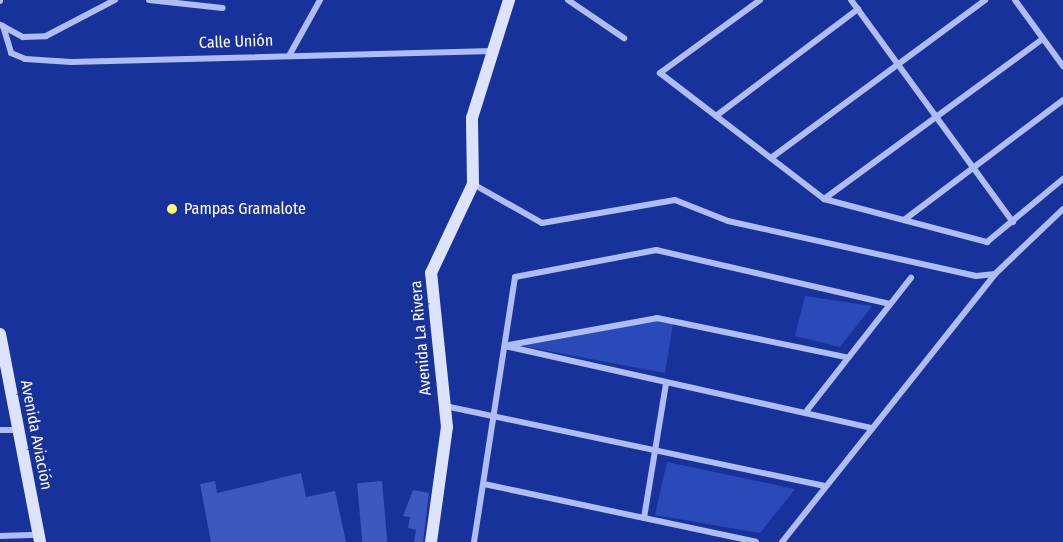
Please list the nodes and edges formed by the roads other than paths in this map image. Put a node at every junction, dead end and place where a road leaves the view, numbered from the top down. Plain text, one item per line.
1 (115, 0) edge
2 (149, 0) edge
3 (320, 0) edge
4 (509, 0) edge
5 (568, 0) edge
6 (760, 0) edge
7 (851, 0) edge
8 (985, 0) edge
9 (1015, 0) edge
10 (223, 8) dead end
11 (858, 9) junction
12 (2, 26) edge
13 (624, 38) dead end
14 (1043, 39) junction
15 (493, 51) junction
16 (290, 54) junction
17 (897, 66) junction
18 (1063, 66) edge
19 (1063, 100) edge
20 (716, 116) junction
21 (936, 119) junction
22 (771, 158) junction
23 (972, 168) junction
24 (1063, 179) edge
25 (473, 184) junction
26 (824, 199) junction
27 (1063, 209) edge
28 (904, 220) junction
29 (1013, 222) junction
30 (995, 274) junction
31 (910, 278) dead end
32 (889, 304) junction
33 (0, 334) edge
34 (505, 346) junction
35 (846, 357) junction
36 (666, 383) junction
37 (444, 406) junction
38 (805, 413) junction
39 (495, 416) junction
40 (871, 428) junction
41 (0, 430) edge
42 (18, 430) junction
43 (655, 452) junction
44 (484, 484) junction
45 (824, 486) junction
46 (644, 518) junction
47 (0, 536) edge
48 (39, 538) edge
49 (431, 542) edge
50 (474, 542) edge
51 (756, 542) edge
52 (782, 542) edge

1 - 12 street
2 - 10 street
3 - 16 street
4 - 15 street, Avenida La Rivera
5 - 13 street
6 - 20 street
7 - 11 street
8 - 17 street
9 - 14 street
11 - 17 street
11 - 20 street
12 - 16 street, Calle Unión
14 - 18 street
14 - 21 street
15 - 16 street, Calle Unión
15 - 25 street, Avenida La Rivera
17 - 21 street
17 - 22 street
19 - 23 street
20 - 22 street
21 - 23 street
21 - 26 street
22 - 26 street
23 - 28 street
23 - 29 street
24 - 29 street
25 - 30 street
25 - 37 street, Avenida La Rivera
26 - 28 street
27 - 30 street
28 - 29 street
30 - 40 street
31 - 32 street
32 - 34 street
32 - 35 street
33 - 42 street, Avenida Aviación
34 - 35 street
34 - 36 street
34 - 39 street
35 - 38 street
36 - 38 street
36 - 43 street
37 - 39 street
37 - 49 street, Avenida La Rivera
38 - 40 street
39 - 43 street
39 - 44 street
40 - 45 street
41 - 42 street
42 - 48 street, Avenida Aviación
43 - 45 street
43 - 46 street
44 - 46 street
44 - 50 street
45 - 52 street
46 - 51 street
47 - 48 street

